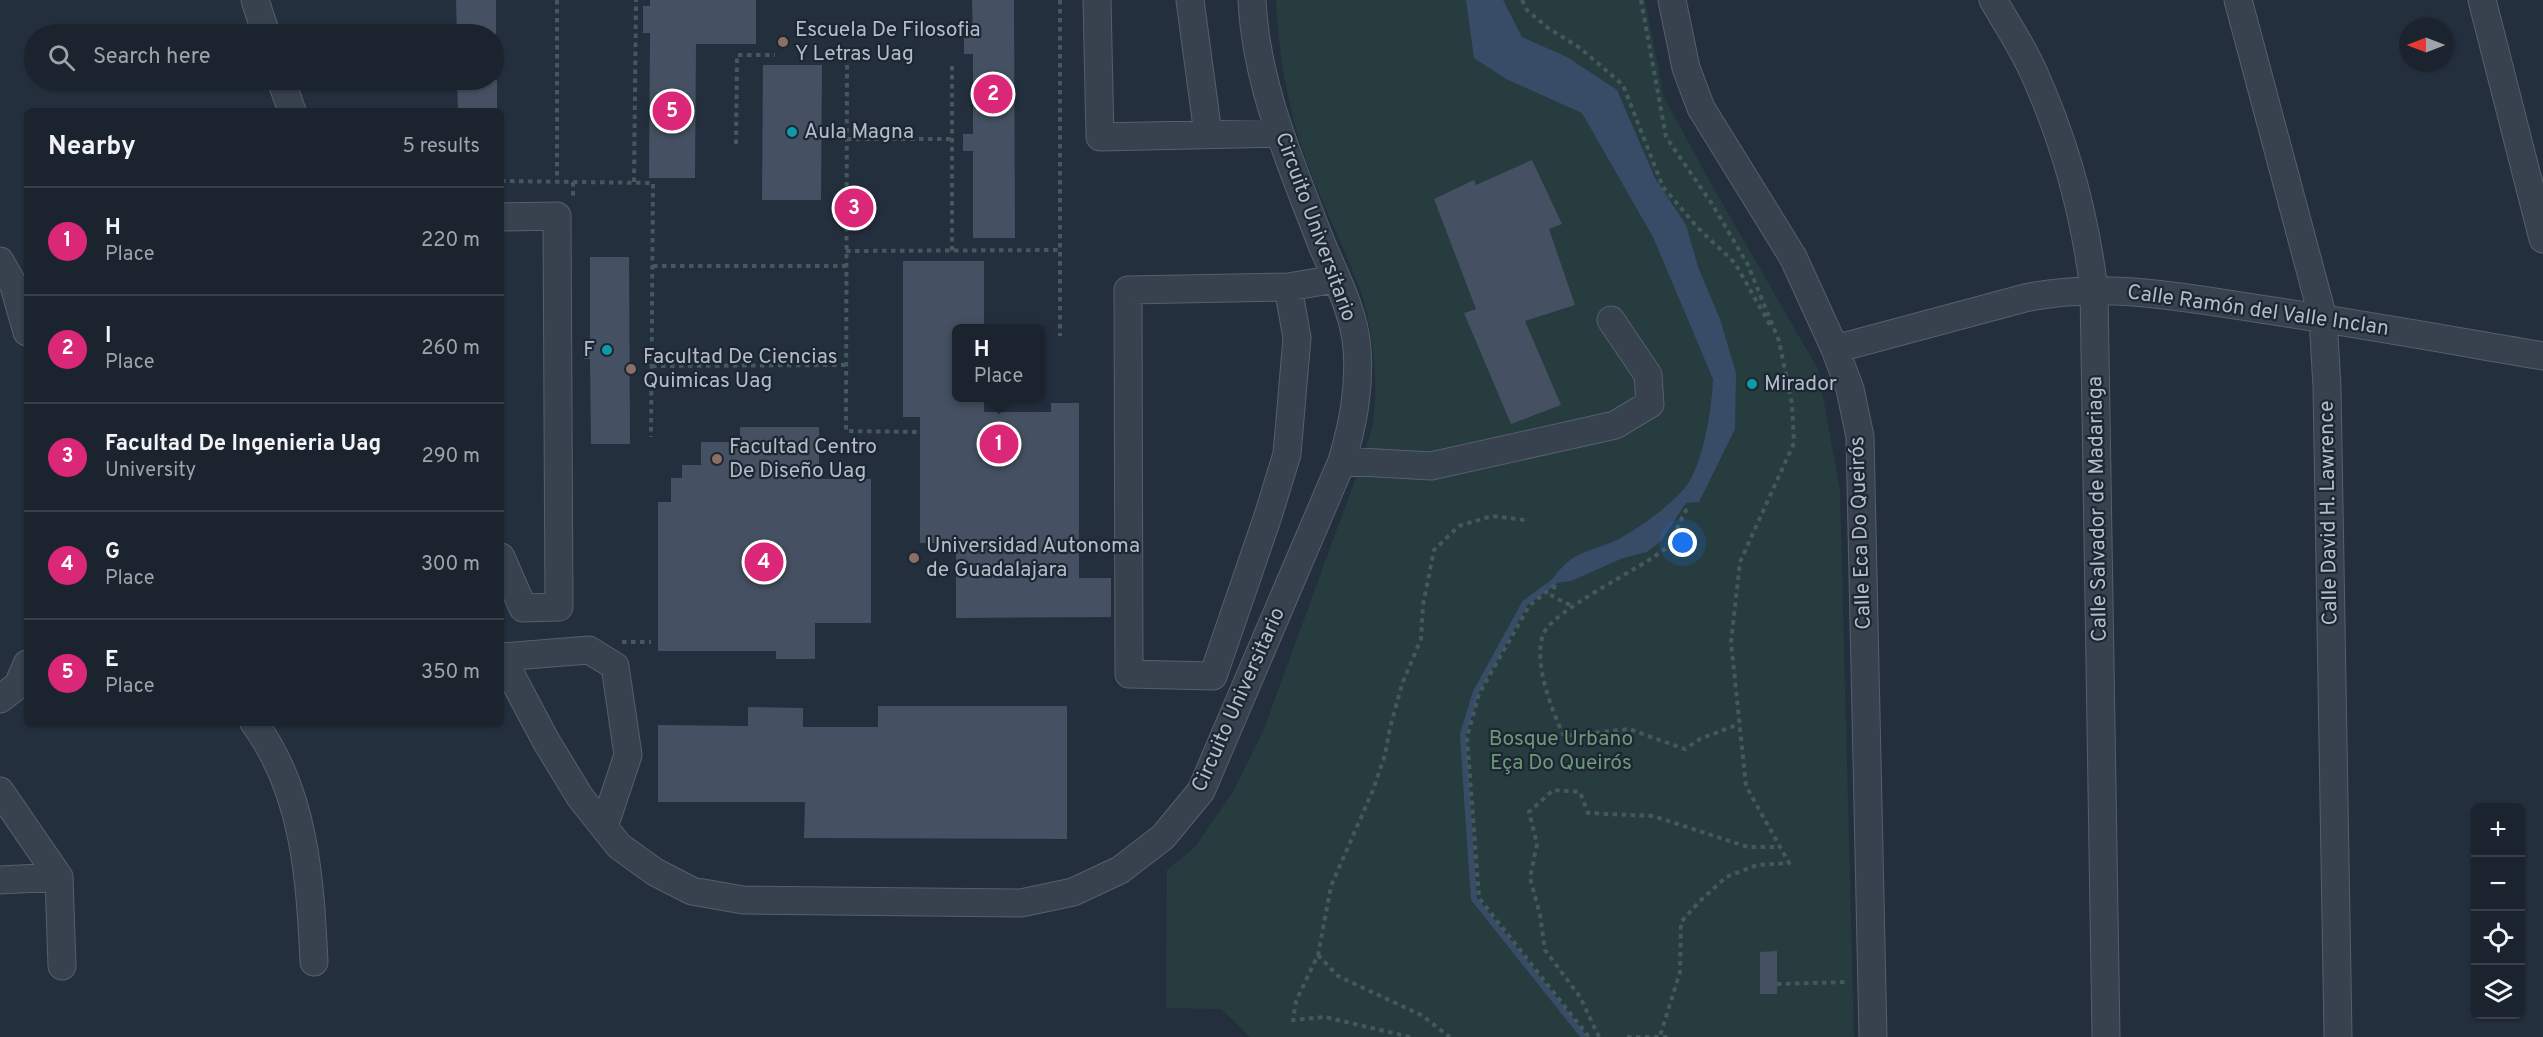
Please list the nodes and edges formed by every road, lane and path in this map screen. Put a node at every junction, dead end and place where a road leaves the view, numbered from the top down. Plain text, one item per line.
1 (255, 0) edge
2 (557, 0) edge
3 (636, 0) edge
4 (1060, 0) edge
5 (1097, 0) edge
6 (1190, 0) edge
7 (1252, 0) edge
8 (1521, 0) edge
9 (1641, 0) edge
10 (1672, 0) edge
11 (1994, 0) edge
12 (2238, 0) edge
13 (2482, 0) edge
14 (263, 24) edge
15 (775, 55) dead end
16 (847, 65) dead end
17 (952, 66) dead end
18 (285, 90) edge
19 (291, 108) edge
20 (1279, 133) junction
21 (1208, 134) junction
22 (847, 139) junction
23 (952, 139) junction
24 (736, 144) dead end
25 (504, 181) edge
26 (557, 182) junction
27 (634, 182) junction
28 (504, 217) edge
29 (2543, 239) edge
30 (952, 250) junction
31 (1060, 250) junction
32 (846, 251) junction
33 (0, 261) edge
34 (653, 266) junction
35 (846, 266) junction
36 (1336, 279) junction
37 (1288, 287) junction
38 (2094, 290) junction
39 (7, 292) edge
40 (2323, 318) junction
41 (1611, 320) dead end
42 (24, 326) edge
43 (1060, 336) dead end
44 (1779, 341) junction
45 (1835, 349) junction
46 (2543, 356) edge
47 (846, 365) junction
48 (652, 366) junction
49 (920, 432) dead end
50 (651, 437) dead end
51 (1342, 461) junction
52 (1687, 509) dead end
53 (1526, 520) dead end
54 (504, 564) edge
55 (1573, 606) junction
56 (504, 656) edge
57 (504, 667) edge
58 (24, 671) edge
59 (1213, 676) junction
60 (1249, 684) junction
61 (511, 693) edge
62 (0, 699) edge
63 (1739, 724) junction
64 (256, 726) edge
65 (3, 802) edge
66 (604, 827) junction
67 (1780, 847) junction
68 (59, 877) junction
69 (0, 880) edge
70 (1317, 955) junction
71 (314, 962) dead end
72 (62, 966) dead end
73 (1872, 982) junction
74 (1777, 984) dead end
75 (1660, 1036) edge
76 (1410, 1037) edge
77 (1450, 1037) edge
78 (1589, 1037) edge
79 (1599, 1037) edge
80 (1627, 1037) edge
81 (1671, 1037) edge
82 (1873, 1037) edge
83 (2106, 1037) edge
84 (2338, 1037) edge

1 - 14 street
2 - 26 path
3 - 27 path
4 - 31 path
5 - 21 street
6 - 21 street
7 - 20 street, Circuito Universitario
8 - 44 path
9 - 44 path
10 - 45 street, Calle Eca Do Queirós
11 - 38 street, Calle Salvador de Madariaga
12 - 40 street, Calle David H. Lawrence
13 - 29 street
15 - 24 path
16 - 22 path
17 - 23 path
18 - 19 street
20 - 21 street
20 - 36 street, Circuito Universitario
22 - 23 path
22 - 32 path
23 - 30 path
25 - 26 path
26 - 27 path
27 - 34 path
28 - 54 street
30 - 31 path
30 - 32 path
31 - 43 path
32 - 35 path
33 - 39 street
34 - 35 path
34 - 48 path
35 - 47 path
36 - 37 street
36 - 51 street, Circuito Universitario
37 - 59 street
37 - 59 street
38 - 40 street, Calle Ramón del Valle Inclan
38 - 45 street, Calle Ramón del Valle Inclan
38 - 83 street, Calle Salvador de Madariaga
39 - 42 street
40 - 46 street, Calle Ramón del Valle Inclan
40 - 84 street, Calle David H. Lawrence
41 - 51 street
44 - 63 path
45 - 73 street, Calle Eca Do Queirós
47 - 48 path
47 - 49 path
48 - 50 path
51 - 60 street, Circuito Universitario
52 - 55 path
53 - 70 path
55 - 63 path
55 - 78 path
56 - 66 street
57 - 61 street, Circuito Universitario
58 - 62 street
59 - 60 street
60 - 66 street, Circuito Universitario
61 - 66 street, Circuito Universitario
63 - 67 path
64 - 71 street
65 - 68 street
67 - 75 path
67 - 79 path
68 - 69 street
68 - 72 street
70 - 76 path
70 - 77 path
73 - 74 path
73 - 82 street, Calle Eca Do Queirós
75 - 80 path
75 - 81 path

